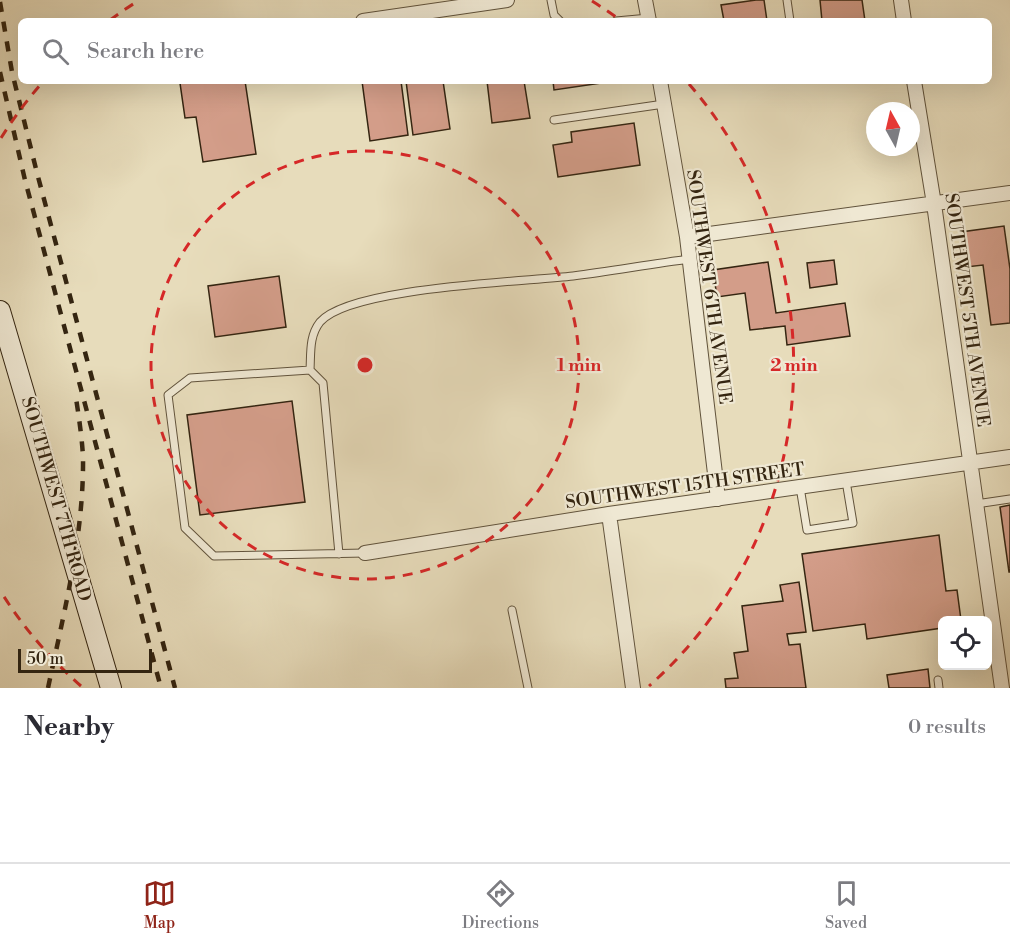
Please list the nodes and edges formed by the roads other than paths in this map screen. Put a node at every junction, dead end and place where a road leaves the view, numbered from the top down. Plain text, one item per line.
1 (507, 0) edge
2 (551, 0) edge
3 (645, 0) edge
4 (787, 0) edge
5 (901, 0) edge
6 (384, 18) edge
7 (557, 18) edge
8 (649, 18) edge
9 (790, 18) edge
10 (904, 18) edge
11 (661, 84) edge
12 (914, 84) edge
13 (664, 104) junction
14 (554, 120) dead end
15 (1010, 193) edge
16 (934, 204) junction
17 (687, 237) junction
18 (690, 259) junction
19 (0, 311) edge
20 (310, 370) junction
21 (1010, 457) edge
22 (970, 463) junction
23 (846, 480) junction
24 (800, 487) junction
25 (718, 499) junction
26 (1010, 499) edge
27 (976, 504) junction
28 (609, 514) junction
29 (339, 554) junction
30 (365, 554) joint
31 (512, 610) dead end
32 (938, 680) dead end
33 (111, 688) edge
34 (528, 688) edge
35 (633, 688) edge
36 (939, 688) edge
37 (1002, 688) edge

1 - 6 street
2 - 7 lane
3 - 8 street
4 - 9 lane
5 - 10 street
11 - 13 street, SOUTHWEST 6TH AVENUE
12 - 16 street, SOUTHWEST 5TH AVENUE
13 - 14 lane
13 - 17 street, SOUTHWEST 6TH AVENUE
15 - 16 street
16 - 17 street
16 - 22 street, SOUTHWEST 5TH AVENUE
17 - 18 street, SOUTHWEST 6TH AVENUE
18 - 20 lane
18 - 25 street, SOUTHWEST 6TH AVENUE
19 - 33 street, SOUTHWEST 7TH ROAD
20 - 29 lane
20 - 29 lane
21 - 22 street, SOUTHWEST 15TH STREET
22 - 23 street, SOUTHWEST 15TH STREET
22 - 27 street, SOUTHWEST 5TH AVENUE
23 - 24 street, SOUTHWEST 15TH STREET
23 - 24 lane
24 - 25 street, SOUTHWEST 15TH STREET
25 - 28 street, SOUTHWEST 15TH STREET
26 - 27 lane
27 - 37 street, SOUTHWEST 5TH AVENUE
28 - 30 street, SOUTHWEST 15TH STREET
28 - 35 street
29 - 30 lane
31 - 34 lane
32 - 36 lane

